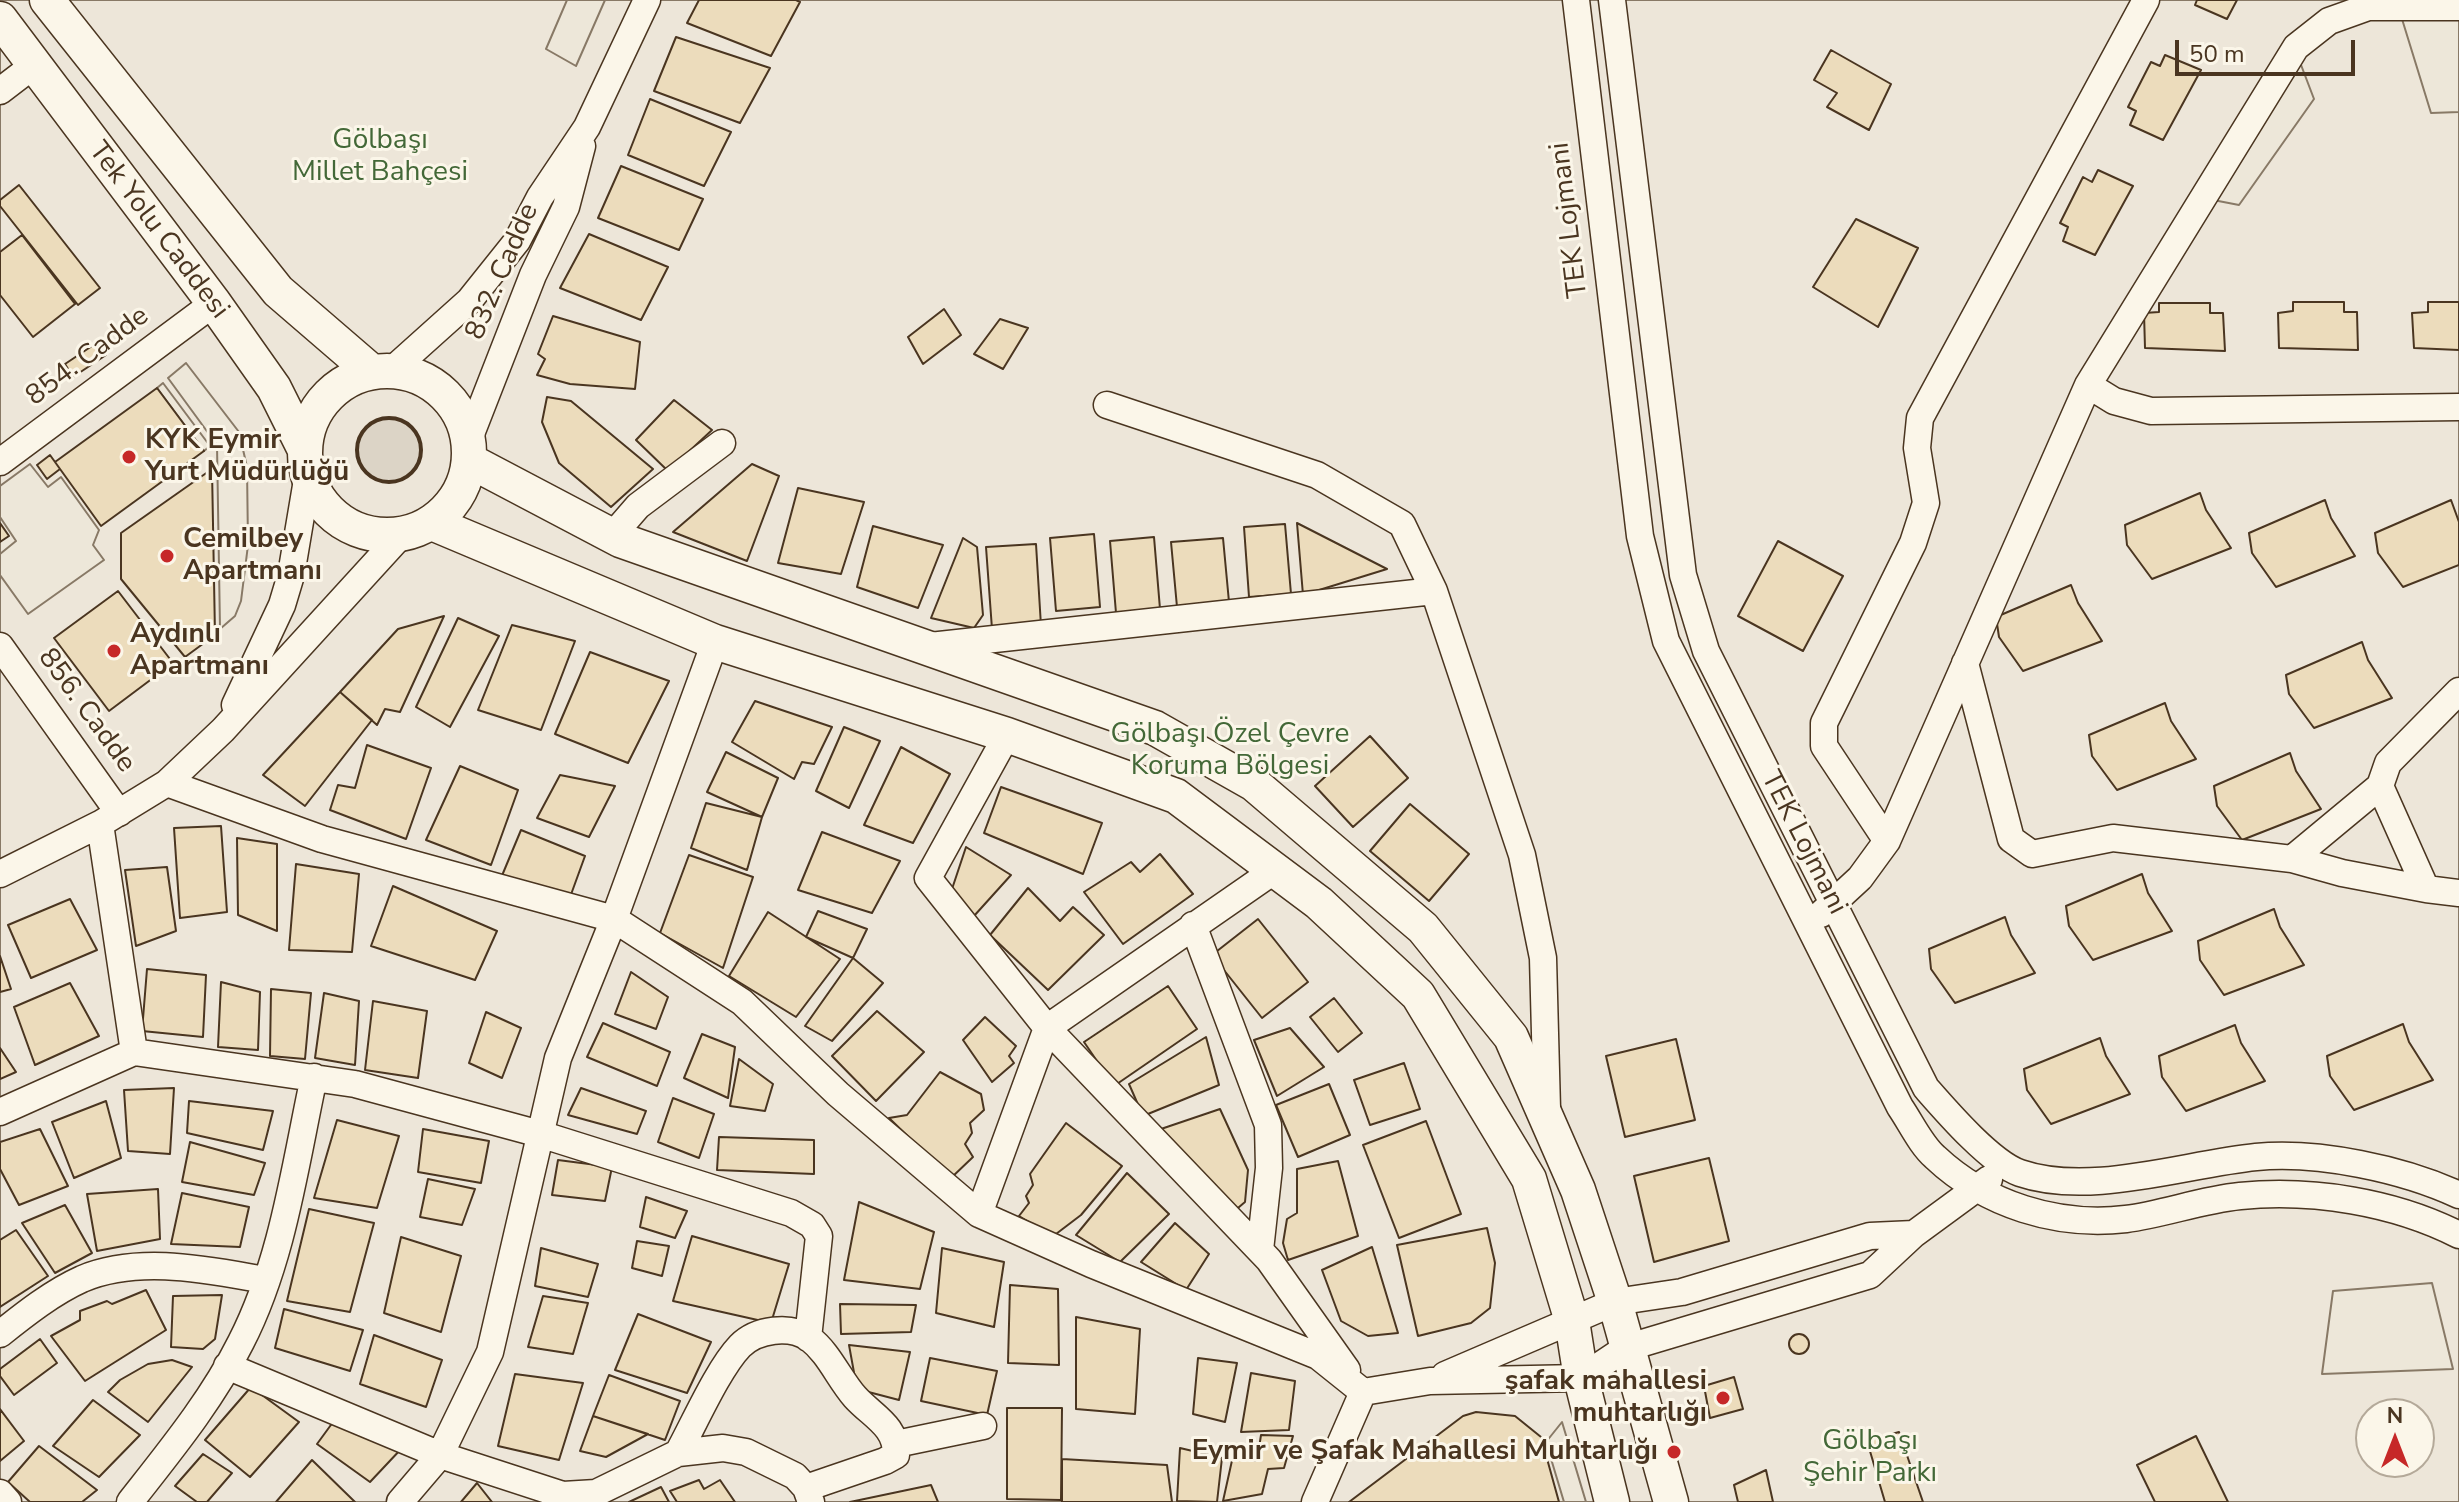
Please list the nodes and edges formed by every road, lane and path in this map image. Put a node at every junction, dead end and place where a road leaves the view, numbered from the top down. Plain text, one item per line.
1 (47, 0) edge
2 (647, 0) edge
3 (1576, 0) edge
4 (1612, 0) edge
5 (2146, 0) edge
6 (2459, 7) edge
7 (0, 19) edge
8 (34, 65) junction
9 (0, 91) edge
10 (587, 127) junction
11 (214, 303) junction
12 (381, 372) junction
13 (2088, 385) junction
14 (1107, 405) dead end
15 (2459, 407) edge
16 (722, 443) dead end
17 (469, 450) junction
18 (0, 462) edge
19 (306, 462) junction
20 (417, 529) junction
21 (612, 536) junction
22 (1434, 591) junction
23 (715, 642) junction
24 (0, 646) edge
25 (928, 646) junction
26 (1965, 663) junction
27 (2459, 691) edge
28 (223, 730) junction
29 (1007, 735) junction
30 (167, 783) junction
31 (2380, 786) junction
32 (110, 818) junction
33 (1887, 841) junction
34 (2292, 859) junction
35 (1275, 870) junction
36 (0, 874) edge
37 (2426, 889) junction
38 (2459, 893) edge
39 (1834, 904) junction
40 (614, 919) junction
41 (1193, 925) junction
42 (1808, 925) junction
43 (1047, 1028) junction
44 (134, 1052) junction
45 (314, 1077) junction
46 (0, 1112) edge
47 (1547, 1120) junction
48 (540, 1134) junction
49 (2007, 1164) junction
50 (1977, 1187) junction
51 (2459, 1195) edge
52 (979, 1214) junction
53 (1914, 1234) junction
54 (2459, 1235) edge
55 (1260, 1250) junction
56 (265, 1280) junction
57 (1615, 1302) junction
58 (1572, 1321) junction
59 (0, 1334) edge
60 (808, 1338) junction
61 (1626, 1348) junction
62 (227, 1366) junction
63 (1581, 1378) junction
64 (1430, 1381) junction
65 (1363, 1392) junction
66 (983, 1426) dead end
67 (896, 1444) junction
68 (678, 1453) junction
69 (440, 1455) junction
70 (0, 1493) edge
71 (808, 1495) edge
72 (594, 1498) edge
73 (8, 1502) edge
74 (130, 1502) edge
75 (400, 1502) edge
76 (1315, 1502) edge
77 (1612, 1502) edge
78 (1671, 1502) edge

1 - 12 main road, Tek Yolu Caddesi
2 - 10 street, 832. Cadde
3 - 42 street, TEK Lojmani
4 - 39 street, TEK Lojmani
5 - 33 street
6 - 13 street
7 - 8 main road, Tek Yolu Caddesi
8 - 9 street
8 - 11 main road, Tek Yolu Caddesi
10 - 12 street, 832. Cadde
10 - 17 street, 832. Cadde
11 - 18 street, 854. Cadde
11 - 19 main road, Tek Yolu Caddesi
12 - 17 main road
12 - 19 main road
13 - 15 street
13 - 26 street
14 - 22 street
16 - 21 street
17 - 20 main road
17 - 21 main road
19 - 20 main road
19 - 28 street
20 - 23 main road
20 - 28 street
21 - 25 main road
22 - 25 street
22 - 47 street
23 - 29 main road
23 - 40 street
24 - 32 street, 856. Cadde
25 - 47 main road
26 - 33 street
26 - 34 street
27 - 31 street
28 - 30 street
29 - 35 main road
29 - 43 street
30 - 32 street
30 - 40 street
31 - 34 street
31 - 37 street
32 - 36 street
32 - 44 street
33 - 39 street
34 - 37 street
35 - 41 street
35 - 58 main road
37 - 38 street
39 - 42 street
39 - 49 street, TEK Lojmani
40 - 48 street
40 - 52 street
41 - 43 street
41 - 55 street
42 - 50 street, TEK Lojmani
43 - 52 street
43 - 55 street
44 - 45 street
44 - 46 street
45 - 48 street
45 - 56 street
47 - 57 main road
48 - 60 street
48 - 69 street
49 - 50 street
49 - 51 street, TEK Lojmani
50 - 53 street
50 - 54 street, TEK Lojmani
52 - 65 street
53 - 57 street
53 - 61 street
55 - 65 street
56 - 59 street
56 - 62 street
57 - 58 street
57 - 61 main road
58 - 63 main road
58 - 64 street
60 - 67 street
60 - 68 street
61 - 63 street
61 - 78 main road
62 - 69 street
62 - 74 street
63 - 64 street
63 - 77 main road
64 - 65 street
65 - 76 street
66 - 67 street
67 - 71 street
68 - 71 street
68 - 72 street
69 - 72 street
69 - 75 street
70 - 73 street

